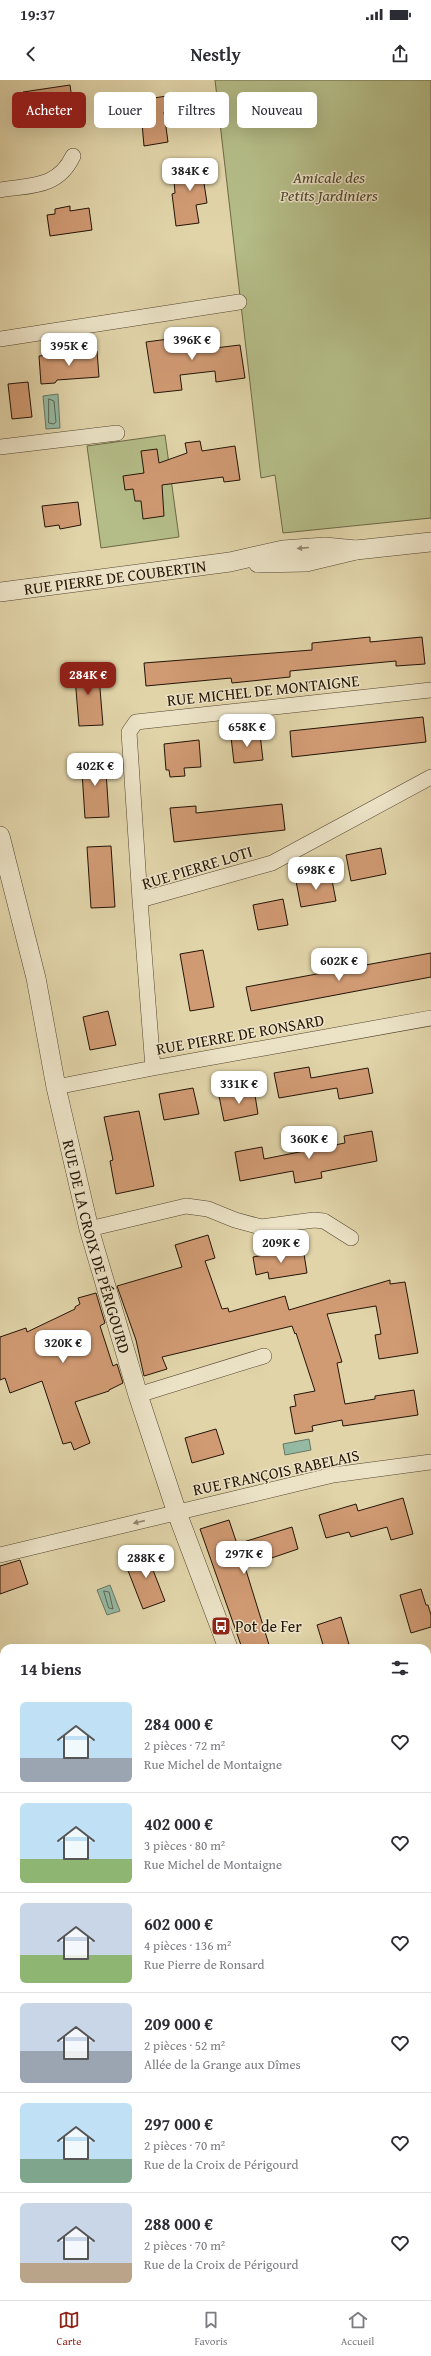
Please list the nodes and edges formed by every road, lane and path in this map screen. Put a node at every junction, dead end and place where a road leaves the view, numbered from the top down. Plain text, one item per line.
1 (73, 156) dead end
2 (0, 190) edge
3 (238, 302) dead end
4 (0, 339) edge
5 (118, 433) dead end
6 (0, 447) edge
7 (431, 542) edge
8 (0, 592) edge
9 (431, 690) edge
10 (431, 777) edge
11 (0, 836) edge
12 (140, 900) junction
13 (431, 1018) edge
14 (153, 1068) junction
15 (56, 1088) junction
16 (89, 1229) junction
17 (351, 1238) dead end
18 (264, 1356) dead end
19 (138, 1395) junction
20 (431, 1462) edge
21 (177, 1513) junction
22 (0, 1555) edge
23 (226, 1644) edge

1 - 2 street
3 - 4 street
5 - 6 street
7 - 8 street, RUE PIERRE DE COUBERTIN
9 - 12 street, RUE MICHEL DE MONTAIGNE
10 - 12 street, RUE PIERRE LOTI
11 - 15 street, RUE DE LA CROIX DE PÉRIGOURD
12 - 14 street, RUE PIERRE LOTI
13 - 14 street, RUE PIERRE DE RONSARD
14 - 15 street, RUE PIERRE DE RONSARD
15 - 16 street, RUE DE LA CROIX DE PÉRIGOURD
16 - 17 street
16 - 19 street, RUE DE LA CROIX DE PÉRIGOURD
18 - 19 street
19 - 21 street, RUE DE LA CROIX DE PÉRIGOURD
20 - 21 street, RUE FRANÇOIS RABELAIS
21 -> 22 street, RUE FRANÇOIS RABELAIS
21 - 23 street, RUE DE LA CROIX DE PÉRIGOURD

